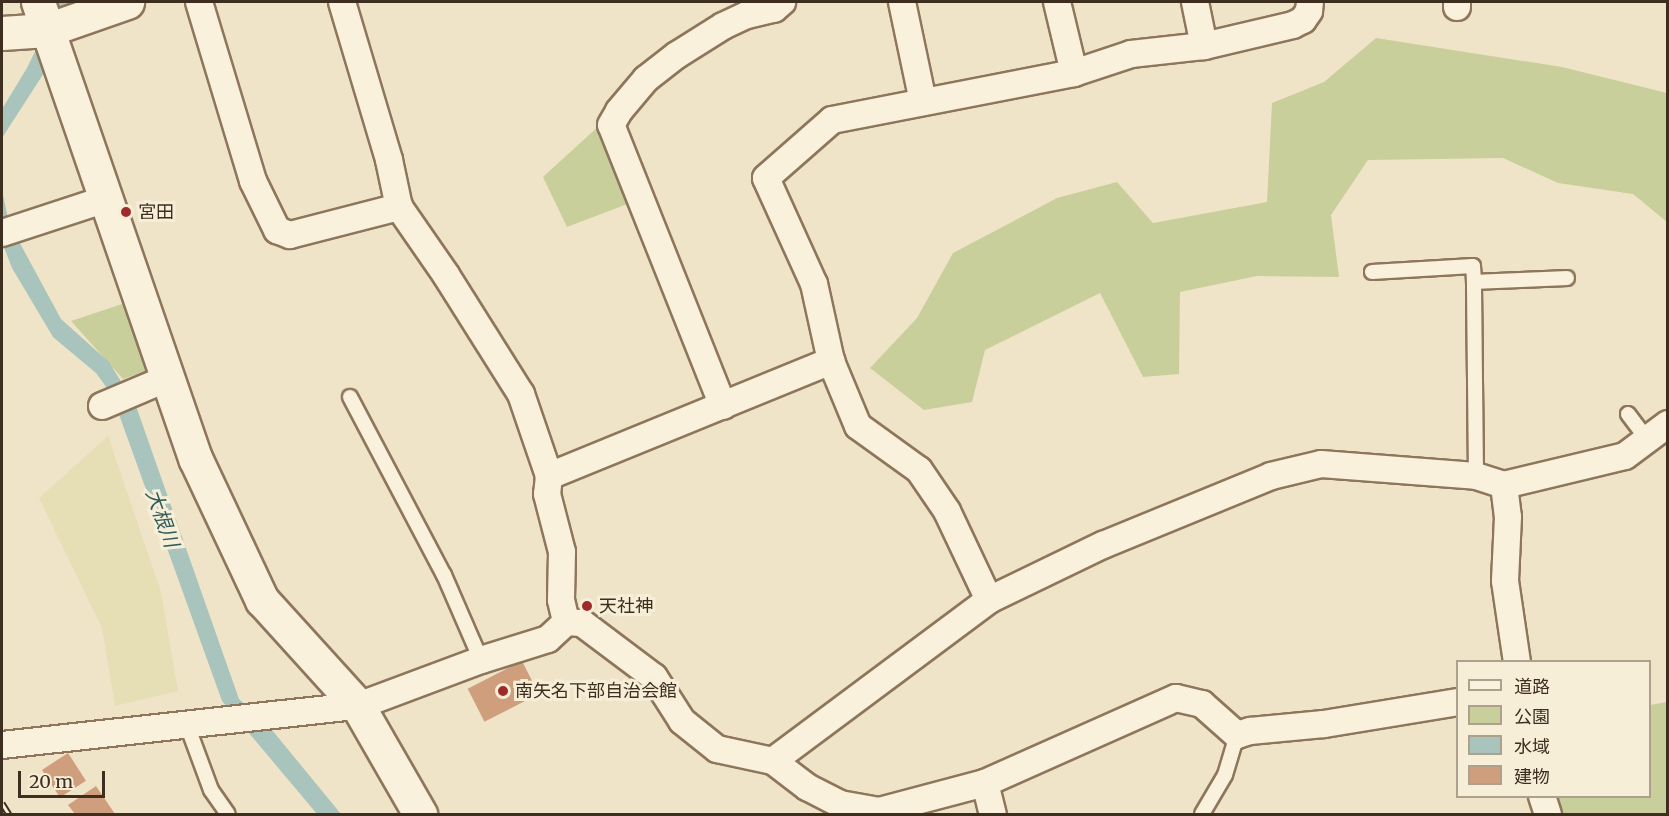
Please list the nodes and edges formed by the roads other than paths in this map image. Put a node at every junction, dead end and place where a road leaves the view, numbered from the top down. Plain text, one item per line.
1 (127, 2) edge
2 (199, 2) edge
3 (342, 2) edge
4 (782, 2) edge
5 (902, 2) edge
6 (1057, 2) edge
7 (1196, 2) edge
8 (1310, 2) edge
9 (43, 16) edge
10 (2, 33) edge
11 (1204, 46) junction
12 (1074, 73) junction
13 (923, 102) junction
14 (106, 199) junction
15 (399, 207) junction
16 (8, 231) edge
17 (1372, 272) dead end
18 (1567, 278) dead end
19 (1474, 282) junction
20 (831, 361) junction
21 (168, 378) junction
22 (351, 397) dead end
23 (102, 405) dead end
24 (723, 406) junction
25 (1628, 414) dead end
26 (1668, 424) edge
27 (1647, 439) junction
28 (549, 476) junction
29 (1476, 476) junction
30 (1504, 485) junction
31 (989, 600) junction
32 (566, 622) junction
33 (481, 660) junction
34 (1517, 660) edge
35 (1456, 702) edge
36 (357, 706) junction
37 (187, 725) junction
38 (1237, 735) junction
39 (2, 745) edge
40 (773, 761) junction
41 (985, 783) junction
42 (1543, 798) edge
43 (228, 814) edge
44 (420, 814) edge
45 (993, 814) edge
46 (1202, 814) edge
47 (1548, 814) edge

1 - 9 street
2 - 15 street
3 - 15 street
4 - 24 street
5 - 13 street
6 - 12 street
7 - 11 street
8 - 11 street
9 - 10 street
9 - 14 street
11 - 12 street
12 - 13 street
13 - 20 street
14 - 16 street
14 - 21 street
15 - 28 street
17 - 19 lane
18 - 19 lane
19 - 29 lane
20 - 24 street
20 - 31 street
21 - 23 street
21 - 36 street
22 - 33 lane
24 - 28 street
25 - 27 lane
26 - 27 street
27 - 30 street
28 - 32 street
29 - 30 street
29 - 31 street
30 - 34 street
31 - 40 street
32 - 33 street
32 - 40 street
33 - 36 street
35 - 38 street
36 - 37 street
36 - 44 street
37 - 39 street
37 - 43 lane
38 - 41 street
38 - 46 lane
40 - 41 street
41 - 45 street
42 - 47 street

